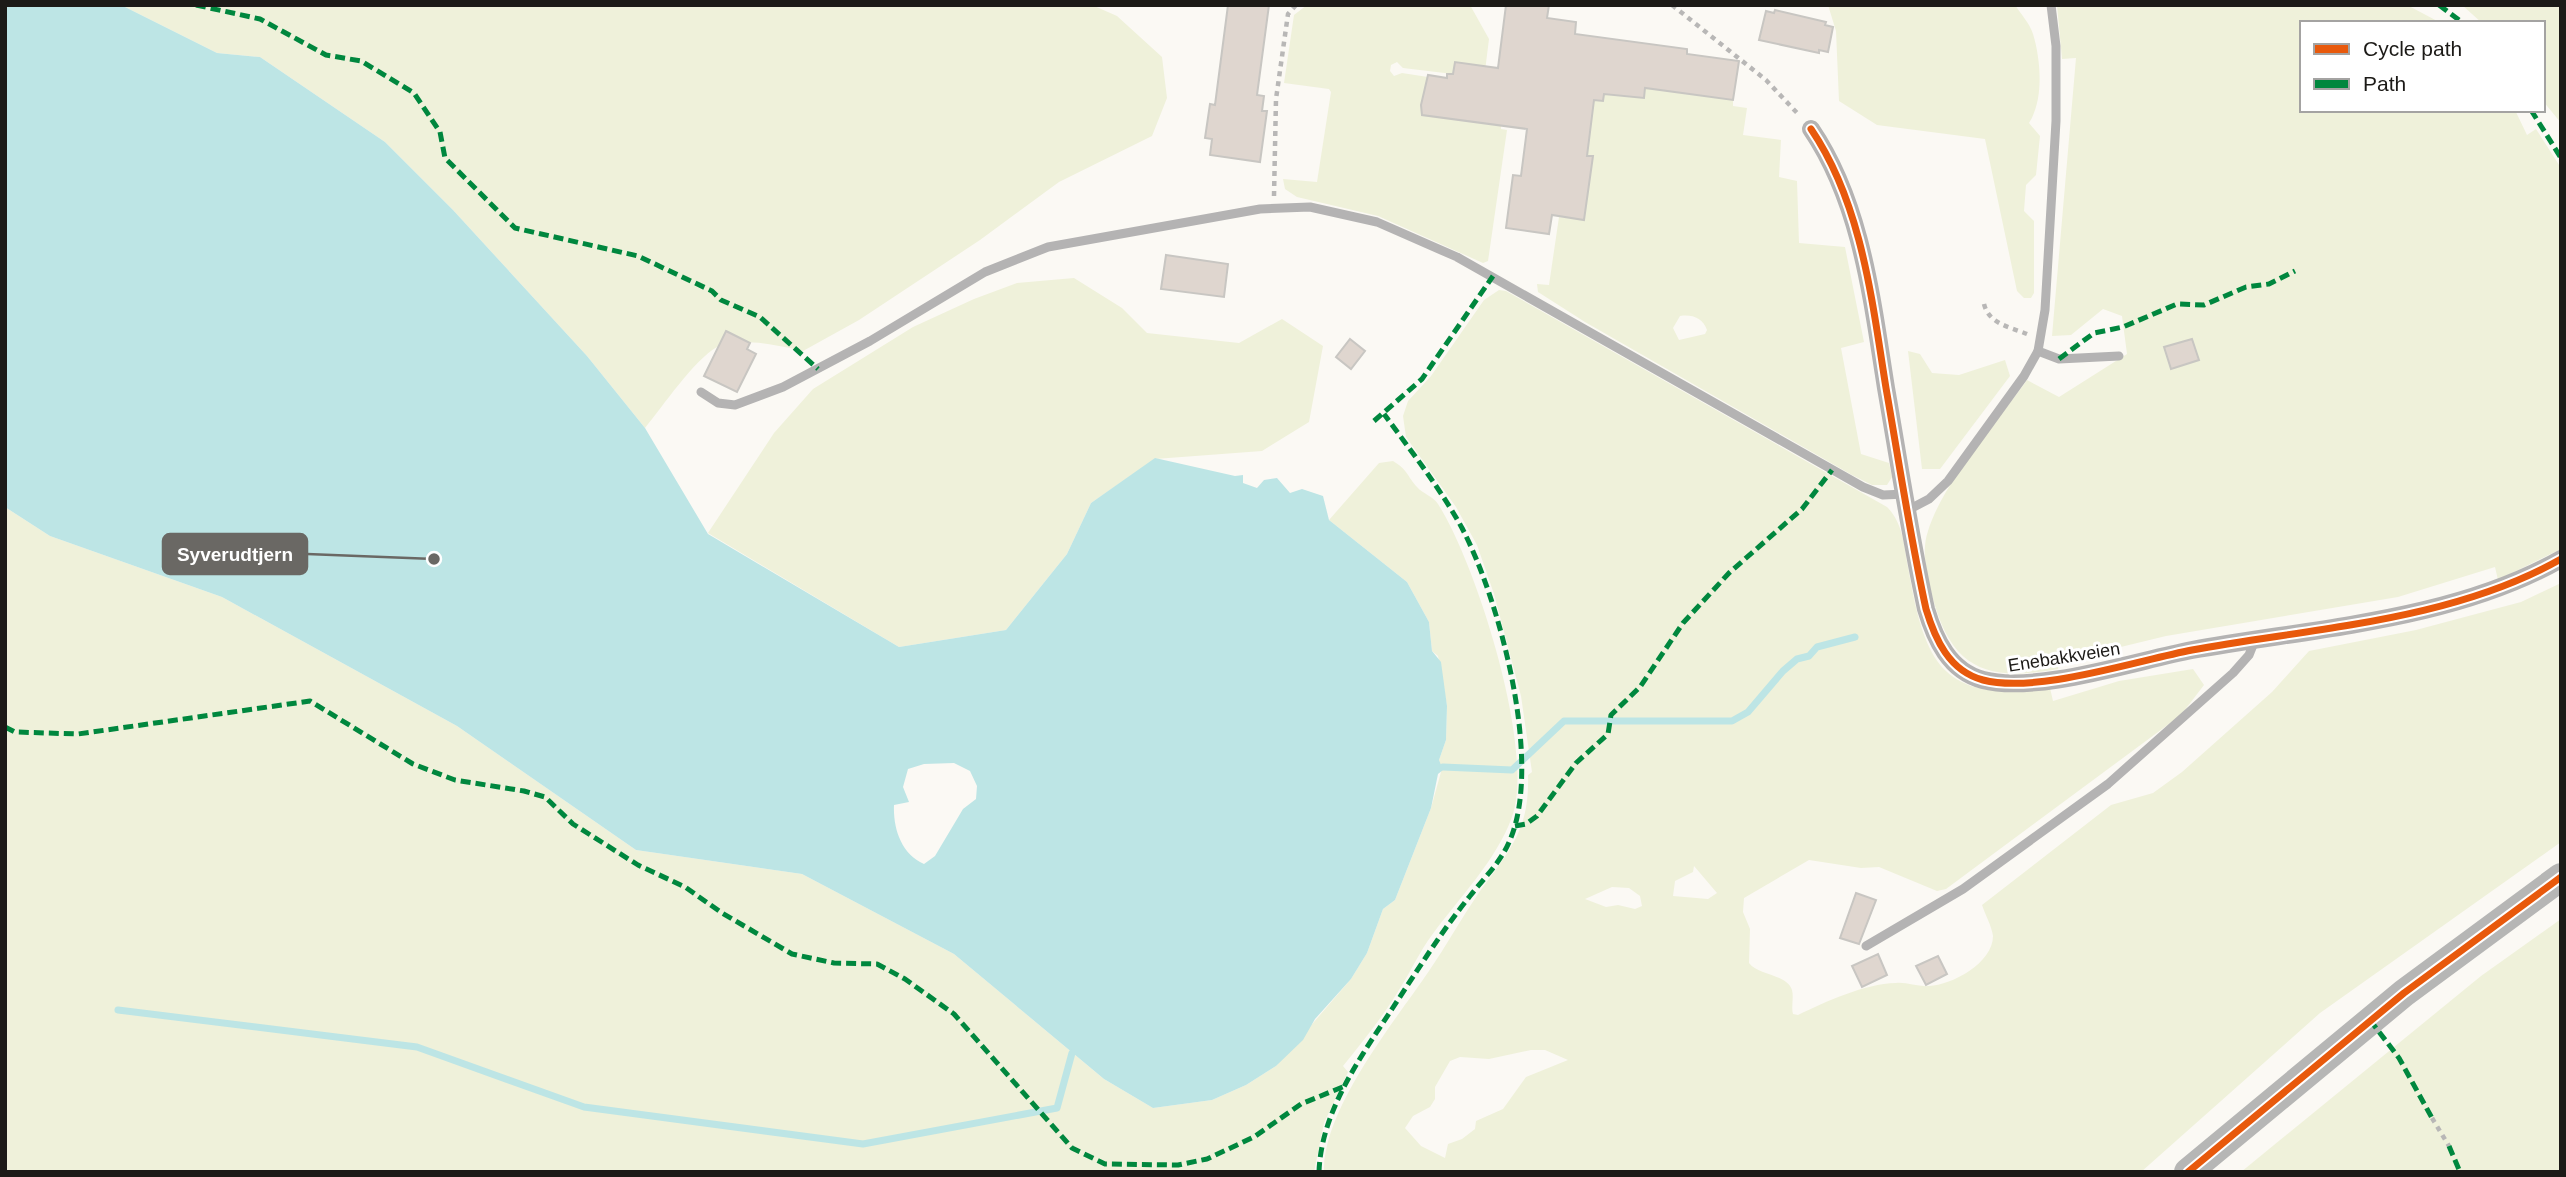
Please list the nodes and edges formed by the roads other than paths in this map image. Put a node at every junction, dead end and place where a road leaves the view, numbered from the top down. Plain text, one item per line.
1 (2050, 5) edge
2 (1811, 129) road end
3 (2038, 351) junction
4 (2119, 356) dead end
5 (701, 392) dead end
6 (1907, 502) junction
7 (2561, 559) edge
8 (2256, 639) junction
9 (2561, 877) edge
10 (1867, 946) dead end
11 (2188, 1172) edge

1 - 3 lane
2 - 6 street, Enebakkveien
3 - 4 lane
3 - 6 lane
5 - 6 lane
6 - 8 street, Enebakkveien
7 - 8 street, Enebakkveien
8 - 10 lane
9 - 11 main road

